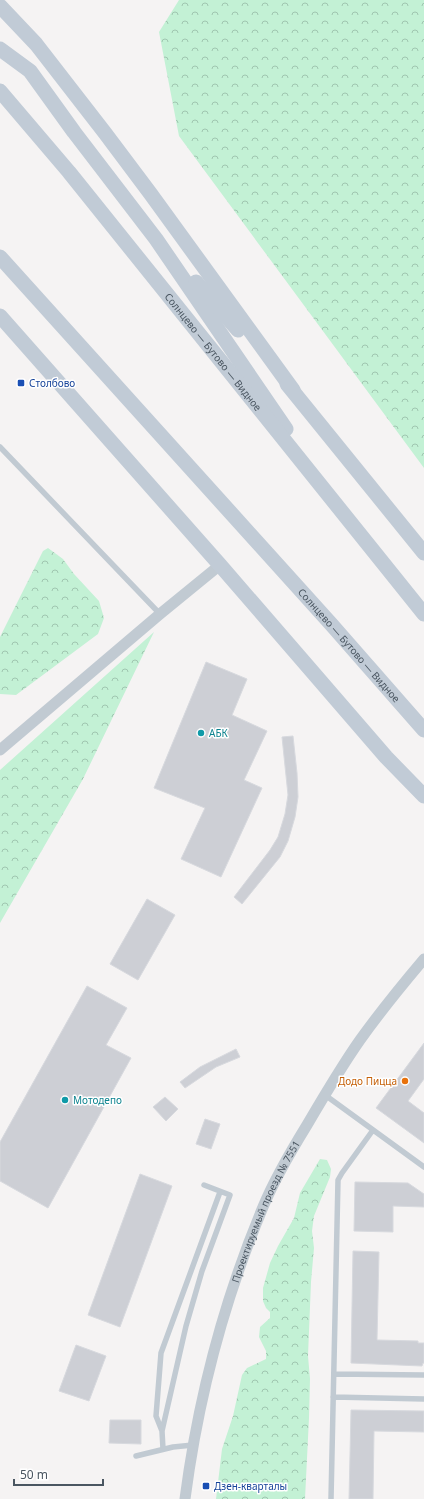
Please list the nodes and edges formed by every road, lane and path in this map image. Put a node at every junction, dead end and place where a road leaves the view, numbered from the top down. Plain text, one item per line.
1 (0, 6) edge
2 (0, 49) edge
3 (0, 91) edge
4 (156, 239) junction
5 (0, 257) edge
6 (0, 316) edge
7 (293, 390) junction
8 (0, 447) edge
9 (351, 525) junction
10 (424, 553) edge
11 (220, 565) junction
12 (160, 614) junction
13 (424, 614) edge
14 (424, 730) edge
15 (0, 750) edge
16 (424, 796) edge
17 (424, 959) edge
18 (325, 1095) junction
19 (373, 1130) junction
20 (424, 1167) edge
21 (204, 1185) dead end
22 (220, 1192) junction
23 (334, 1374) junction
24 (424, 1375) edge
25 (333, 1398) junction
26 (424, 1399) edge
27 (162, 1431) junction
28 (193, 1445) junction
29 (162, 1449) junction
30 (136, 1456) dead end
31 (185, 1499) edge
32 (331, 1499) edge

1 - 7 main road
2 - 4 main road
3 - 9 main road, Солнцево — Бутово — Видное
4 - 7 main road
4 - 9 main road
5 - 14 main road, Солнцево — Бутово — Видное
6 - 11 main road
7 - 10 main road
8 - 12 lane
9 - 13 main road, Солнцево — Бутово — Видное
11 - 12 street
11 - 16 main road
12 - 15 street
17 - 18 street, Проектируемый проезд № 7551
18 - 19 lane
18 - 28 street, Проектируемый проезд № 7551
19 - 20 lane
19 - 23 lane
21 - 22 lane
22 - 27 lane
22 - 27 lane
23 - 24 lane
23 - 25 lane
25 - 26 lane
25 - 32 lane
27 - 29 lane
28 - 29 lane
28 - 31 street, Проектируемый проезд № 7551
29 - 30 lane

